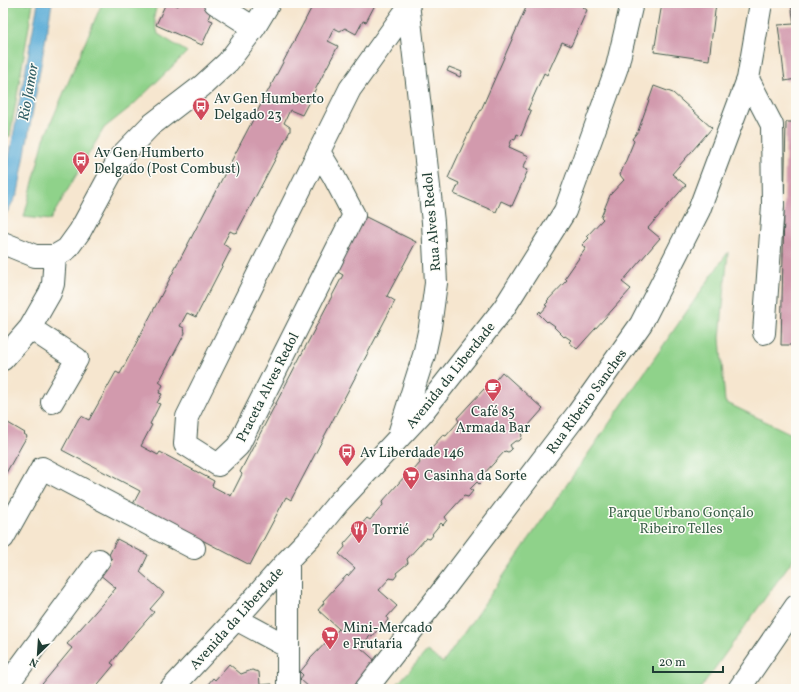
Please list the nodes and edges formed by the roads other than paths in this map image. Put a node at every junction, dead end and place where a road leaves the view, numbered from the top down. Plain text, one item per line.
1 (214, 3) edge
2 (269, 3) edge
3 (632, 3) edge
4 (761, 3) edge
5 (408, 6) edge
6 (254, 28) junction
7 (748, 79) junction
8 (319, 152) junction
9 (3, 243) edge
10 (55, 256) junction
11 (30, 328) junction
12 (764, 333) dead end
13 (3, 359) edge
14 (52, 402) dead end
15 (398, 438) junction
16 (3, 538) edge
17 (194, 548) dead end
18 (100, 560) dead end
19 (288, 560) junction
20 (796, 606) edge
21 (236, 619) junction
22 (288, 647) junction
23 (4, 689) edge
24 (171, 689) edge
25 (288, 689) edge
26 (366, 689) edge
27 (739, 689) edge

1 - 6 street
2 - 6 street
3 - 15 street, Avenida da Liberdade
4 - 7 street, Rua Ribeiro Sanches
5 - 8 street, Praceta Alves Redol
5 - 15 street, Rua Alves Redol
6 - 10 street
7 - 12 street
7 - 26 street, Rua Ribeiro Sanches
8 - 8 street, Praceta Alves Redol
9 - 10 street
10 - 11 street
11 - 13 street
11 - 14 street
15 - 19 street, Avenida da Liberdade
16 - 17 street
18 - 23 street
19 - 21 street, Avenida da Liberdade
19 - 22 street
20 - 27 street
21 - 22 street
21 - 24 street, Avenida da Liberdade
22 - 25 street

